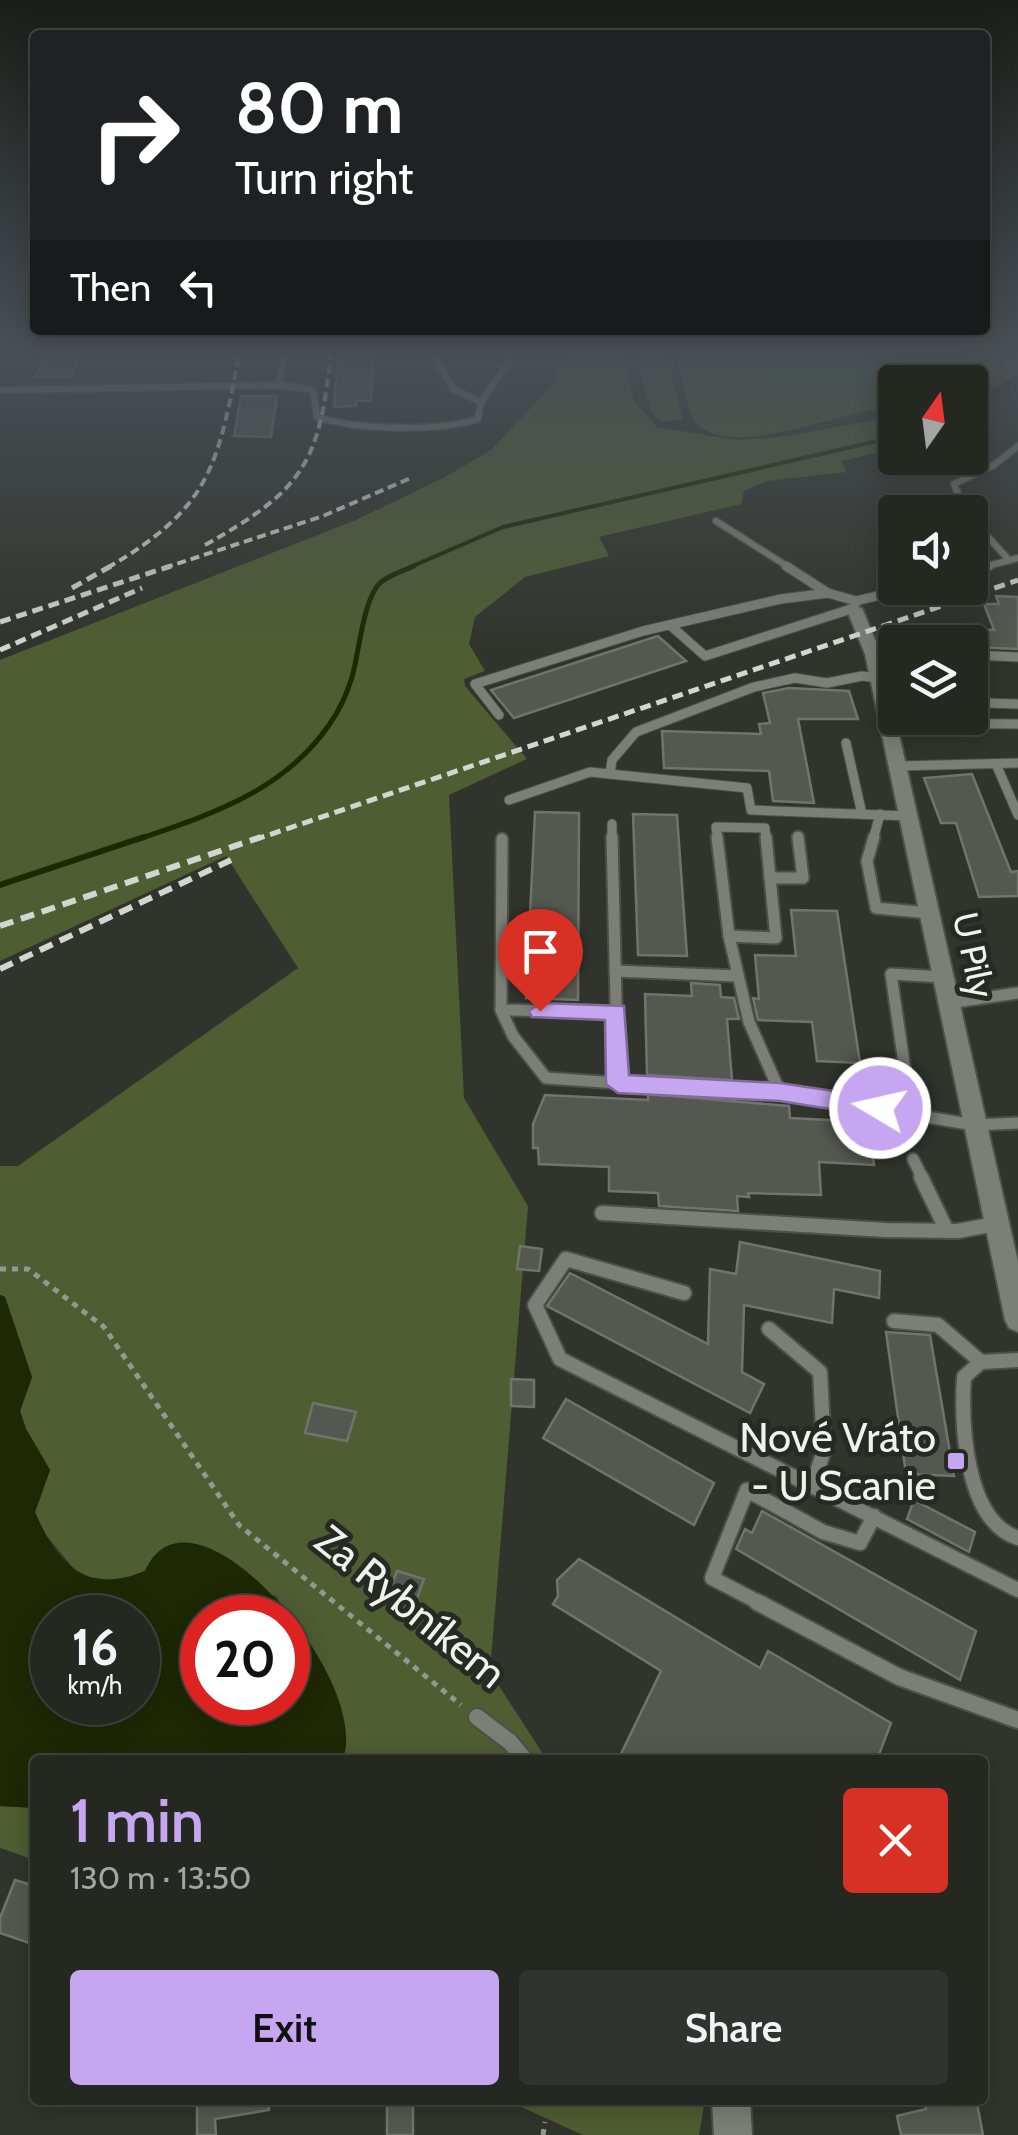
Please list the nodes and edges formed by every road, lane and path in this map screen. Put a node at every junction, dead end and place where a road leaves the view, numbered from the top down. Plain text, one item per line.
1 (1013, 450) edge
2 (959, 495) edge
3 (716, 521) dead end
4 (988, 540) edge
5 (1014, 559) edge
6 (988, 566) edge
7 (828, 593) junction
8 (878, 597) edge
9 (855, 604) junction
10 (671, 626) junction
11 (878, 644) edge
12 (988, 656) edge
13 (1018, 657) edge
14 (878, 678) edge
15 (988, 704) edge
16 (1018, 704) edge
17 (499, 715) dead end
18 (988, 722) edge
19 (1018, 724) edge
20 (893, 735) edge
21 (846, 743) dead end
22 (1018, 763) edge
23 (996, 764) junction
24 (897, 766) junction
25 (610, 774) junction
26 (509, 800) dead end
27 (862, 814) junction
28 (880, 814) junction
29 (1018, 815) edge
30 (908, 816) junction
31 (612, 824) dead end
32 (798, 836) dead end
33 (502, 840) dead end
34 (770, 878) junction
35 (929, 913) junction
36 (729, 936) junction
37 (615, 971) junction
38 (738, 976) junction
39 (943, 977) junction
40 (1018, 993) edge
41 (948, 1002) junction
42 (502, 1010) junction
43 (616, 1012) junction
44 (618, 1084) junction
45 (780, 1092) junction
46 (922, 1115) junction
47 (1018, 1123) edge
48 (974, 1125) junction
49 (912, 1159) dead end
50 (602, 1213) dead end
51 (948, 1231) junction
52 (1004, 1237) edge
53 (0, 1268) edge
54 (684, 1294) dead end
55 (894, 1320) dead end
56 (1018, 1320) edge
57 (768, 1330) dead end
58 (1018, 1360) edge
59 (981, 1362) junction
60 (813, 1485) junction
61 (874, 1516) junction
62 (1018, 1538) edge
63 (1018, 1590) edge
64 (476, 1717) joint
65 (1018, 1720) edge
66 (521, 1755) edge
67 (731, 2105) edge
68 (544, 2122) dead end
69 (543, 2135) edge
70 (733, 2135) edge

1 - 2 lane
3 - 7 lane
4 - 5 lane
5 - 6 lane
7 - 9 lane
7 - 10 lane
8 - 9 lane
9 - 10 lane
9 - 11 street, U Pily
10 - 17 lane
12 - 13 lane
14 - 25 lane
15 - 16 lane
18 - 19 lane
20 - 24 street, U Pily
21 - 27 lane
22 - 23 lane
23 - 24 lane
23 - 29 lane
24 - 30 street, U Pily
25 - 26 lane
25 - 27 lane
27 - 28 lane
28 - 30 lane
28 - 35 lane
30 - 35 street, U Pily
31 - 37 lane
32 - 34 lane
33 - 42 lane
34 - 36 lane
34 - 36 lane
35 - 39 street, U Pily
36 - 38 lane
37 - 38 lane
37 - 43 lane
38 - 45 lane
39 - 41 street, U Pily
39 - 46 lane
40 - 41 lane
41 - 48 street, U Pily
42 - 43 lane
42 - 44 lane
43 - 44 lane
44 - 45 lane
45 - 46 lane
46 - 48 lane
47 - 48 lane
48 - 52 street, U Pily
49 - 51 lane
50 - 51 lane
51 - 52 lane
52 - 56 street, U Pily
53 - 64 path, Za Rybníkem
54 - 60 lane
55 - 59 lane
57 - 60 lane
58 - 59 lane
59 - 62 lane
60 - 61 lane
61 - 63 lane
61 - 65 lane
64 - 66 lane, Za Rybníkem
67 - 70 street
68 - 69 path

